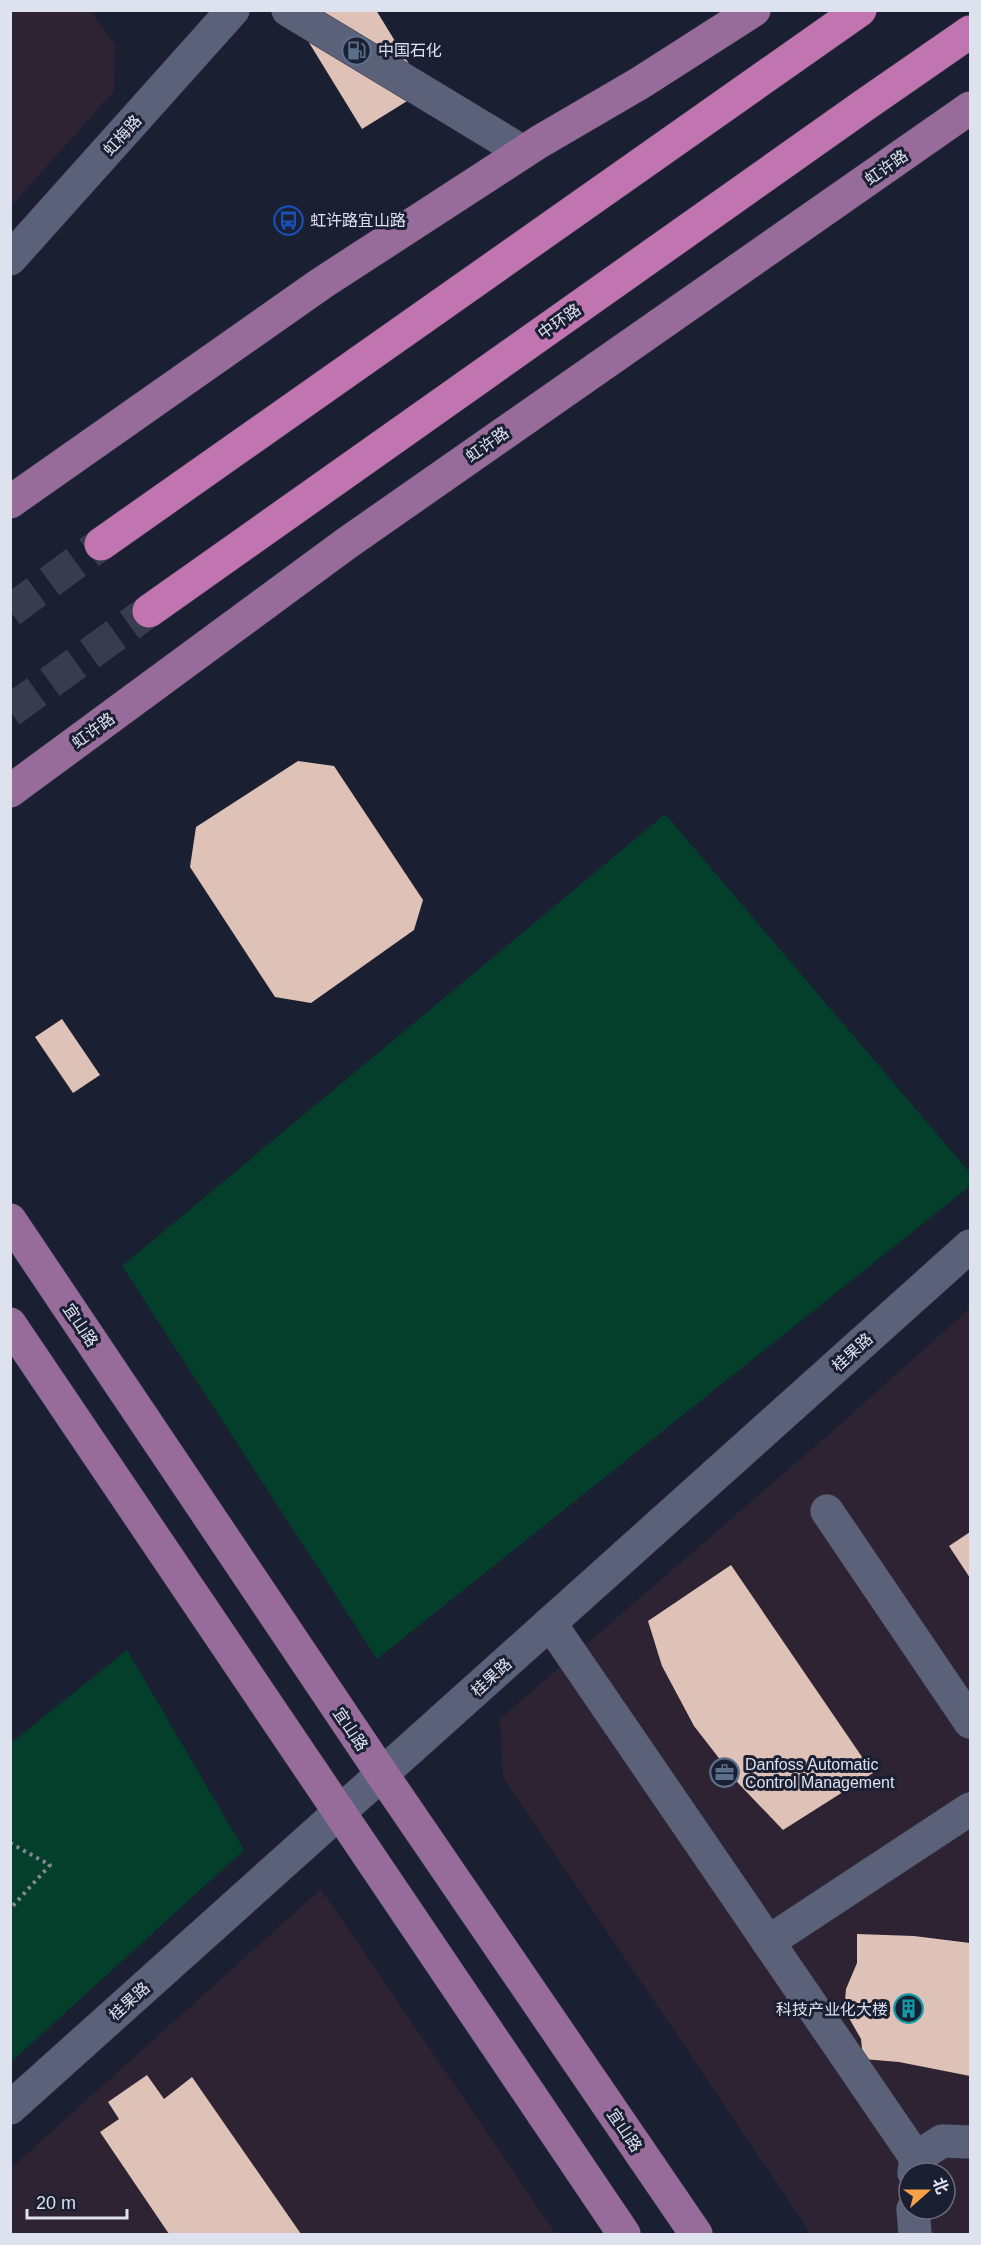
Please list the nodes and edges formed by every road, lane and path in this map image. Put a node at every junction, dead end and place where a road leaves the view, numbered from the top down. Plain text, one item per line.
1 (234, 10) edge
2 (288, 10) edge
3 (754, 10) edge
4 (860, 10) edge
5 (970, 32) edge
6 (970, 108) edge
7 (523, 152) junction
8 (10, 259) edge
9 (10, 502) edge
10 (101, 544) tunnel mouth
11 (149, 611) tunnel mouth
12 (11, 790) edge
13 (10, 1220) edge
14 (970, 1246) edge
15 (10, 1324) edge
16 (827, 1511) dead end
17 (550, 1623) junction
18 (970, 1722) edge
19 (382, 1774) junction
20 (970, 1809) edge
21 (339, 1812) junction
22 (10, 1843) edge
23 (10, 1909) edge
24 (768, 1942) junction
25 (10, 2108) edge
26 (970, 2142) edge
27 (912, 2161) edge
28 (920, 2161) edge
29 (624, 2235) edge
30 (696, 2235) edge

1 - 8 street, 虹梅路
2 - 7 street
3 - 7 main road
4 - 10 highway
5 - 11 highway, 中环路
6 - 12 main road, 虹许路
7 - 9 main road
13 - 19 main road, 宜山路
14 - 17 street, 桂果路
15 - 21 main road
16 - 18 street
17 - 19 street, 桂果路
17 - 24 street
19 - 21 street, 桂果路
19 - 30 main road, 宜山路
20 - 24 street
21 - 25 street, 桂果路
21 - 29 main road
22 - 23 path
24 - 27 street
26 - 28 street

